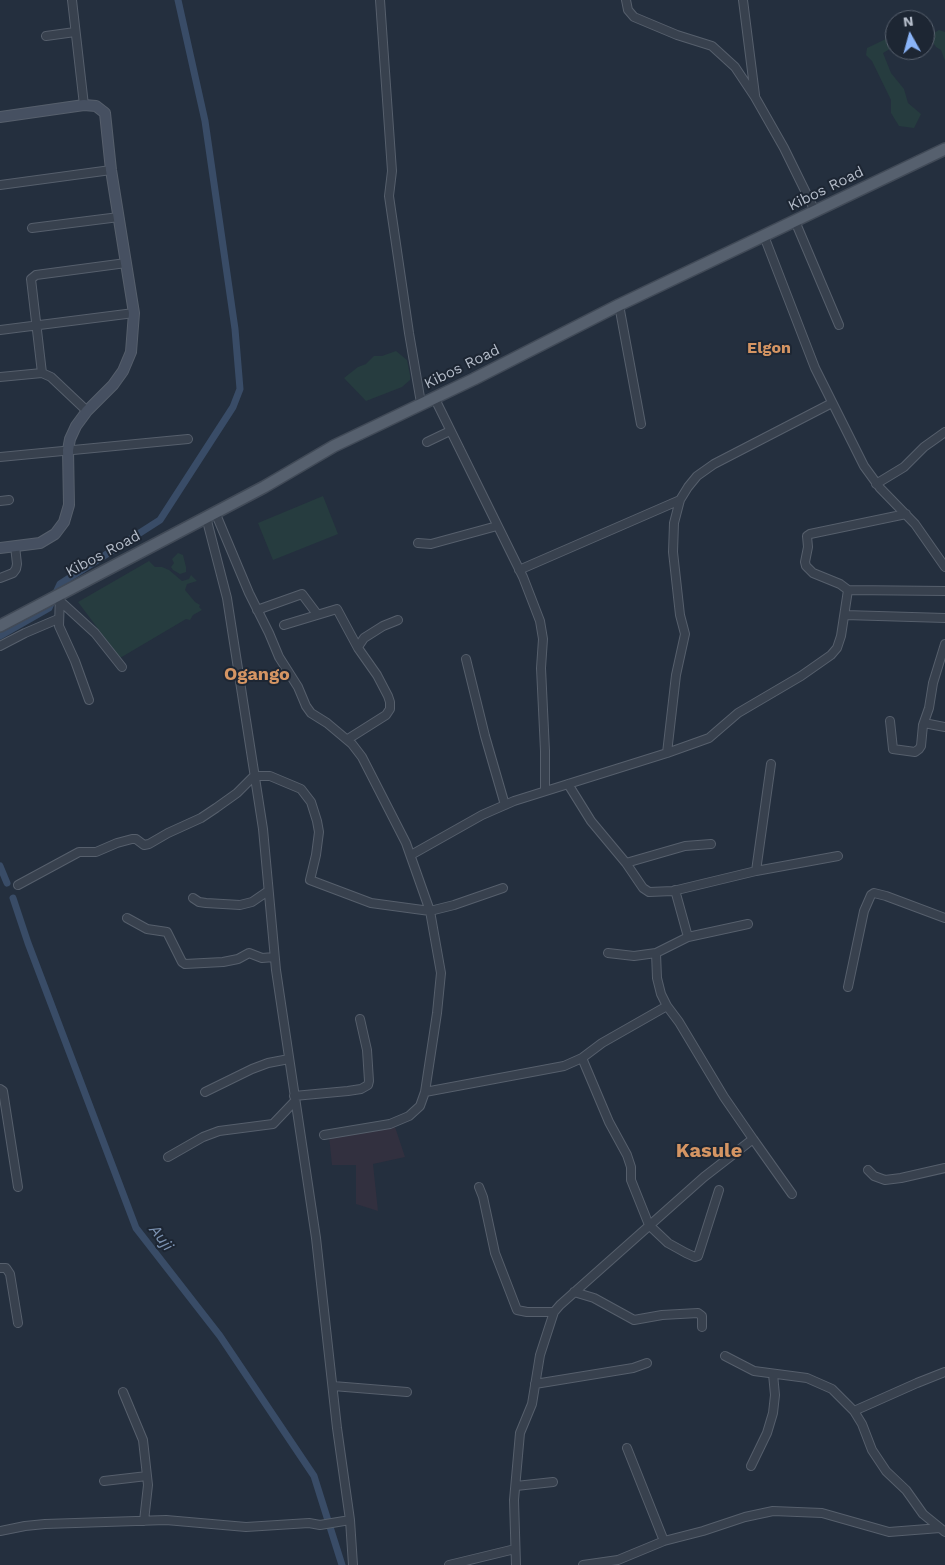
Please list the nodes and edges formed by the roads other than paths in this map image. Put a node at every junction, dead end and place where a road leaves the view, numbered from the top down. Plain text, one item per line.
1 (72, 0) edge
2 (380, 0) edge
3 (626, 0) edge
4 (743, 0) edge
5 (75, 32) junction
6 (46, 36) dead end
7 (755, 96) junction
8 (84, 105) junction
9 (0, 117) edge
10 (945, 149) edge
11 (111, 170) junction
12 (0, 185) edge
13 (816, 211) junction
14 (119, 217) junction
15 (795, 221) junction
16 (32, 228) dead end
17 (764, 236) junction
18 (126, 263) junction
19 (619, 305) junction
20 (134, 313) junction
21 (839, 324) dead end
22 (36, 326) junction
23 (0, 330) edge
24 (42, 373) junction
25 (0, 377) edge
26 (434, 397) junction
27 (421, 403) junction
28 (832, 403) junction
29 (87, 411) junction
30 (642, 424) dead end
31 (450, 431) junction
32 (945, 432) edge
33 (188, 439) dead end
34 (427, 442) dead end
35 (68, 450) junction
36 (0, 457) edge
37 (876, 484) junction
38 (9, 500) dead end
39 (680, 500) junction
40 (0, 501) edge
41 (211, 514) junction
42 (906, 514) junction
43 (497, 526) junction
44 (418, 543) dead end
45 (15, 546) junction
46 (0, 548) edge
47 (945, 567) edge
48 (519, 570) junction
49 (0, 578) edge
50 (848, 590) junction
51 (945, 591) edge
52 (60, 597) junction
53 (257, 610) junction
54 (317, 614) junction
55 (845, 615) junction
56 (58, 618) junction
57 (945, 618) edge
58 (398, 620) dead end
59 (284, 625) dead end
60 (0, 626) edge
61 (945, 644) edge
62 (0, 646) edge
63 (358, 647) junction
64 (466, 659) dead end
65 (122, 667) dead end
66 (89, 700) dead end
67 (890, 721) dead end
68 (924, 723) junction
69 (945, 727) edge
70 (348, 739) junction
71 (667, 753) junction
72 (772, 764) dead end
73 (254, 776) junction
74 (568, 784) junction
75 (545, 790) junction
76 (505, 805) junction
77 (711, 844) dead end
78 (411, 855) junction
79 (838, 856) dead end
80 (626, 863) junction
81 (756, 871) junction
82 (18, 885) dead end
83 (503, 888) dead end
84 (676, 890) junction
85 (268, 891) junction
86 (193, 898) dead end
87 (430, 911) junction
88 (128, 918) dead end
89 (945, 918) edge
90 (748, 924) dead end
91 (688, 938) junction
92 (608, 953) dead end
93 (656, 953) junction
94 (274, 957) junction
95 (848, 987) dead end
96 (667, 1006) junction
97 (360, 1019) dead end
98 (582, 1058) junction
99 (289, 1059) junction
100 (0, 1089) edge
101 (205, 1092) dead end
102 (425, 1092) junction
103 (295, 1099) junction
104 (324, 1135) dead end
105 (753, 1139) junction
106 (168, 1157) dead end
107 (945, 1168) edge
108 (868, 1170) dead end
109 (18, 1187) dead end
110 (479, 1187) dead end
111 (719, 1190) dead end
112 (792, 1194) dead end
113 (649, 1225) junction
114 (0, 1268) edge
115 (574, 1292) junction
116 (554, 1312) junction
117 (18, 1322) dead end
118 (702, 1327) dead end
119 (725, 1356) dead end
120 (646, 1363) dead end
121 (945, 1372) edge
122 (773, 1374) junction
123 (535, 1384) junction
124 (332, 1386) junction
125 (123, 1392) dead end
126 (407, 1392) dead end
127 (854, 1411) junction
128 (626, 1448) dead end
129 (751, 1466) dead end
130 (147, 1476) junction
131 (104, 1481) dead end
132 (553, 1482) dead end
133 (516, 1486) junction
134 (350, 1520) junction
135 (144, 1521) junction
136 (0, 1530) edge
137 (942, 1530) edge
138 (664, 1542) junction
139 (515, 1549) junction
140 (483, 1556) junction
141 (352, 1565) edge
142 (449, 1565) edge
143 (485, 1565) edge
144 (516, 1565) edge
145 (583, 1565) edge

1 - 5 street
2 - 27 street
3 - 7 street
4 - 7 street
5 - 6 street
5 - 8 street
7 - 13 street
8 - 9 street
8 - 11 street
10 - 13 main road, Kibos Road
11 - 12 street
11 - 14 street
13 - 15 main road, Kibos Road
14 - 16 street
14 - 18 street
15 - 17 main road, Kibos Road
15 - 21 street
17 - 19 main road, Kibos Road
17 - 28 street
18 - 20 street
18 - 22 street
19 - 26 main road, Kibos Road
19 - 30 street
20 - 22 street
20 - 29 street
22 - 23 street
22 - 24 street
24 - 25 street
24 - 29 street
26 - 27 main road, Kibos Road
26 - 31 street
27 - 41 main road, Kibos Road
28 - 37 street
28 - 39 street
29 - 35 street
31 - 34 street
31 - 43 street
32 - 37 street
33 - 35 street
35 - 36 street
35 - 45 street
37 - 42 street
38 - 40 street
39 - 48 street
39 - 71 street
41 - 52 main road, Kibos Road
41 - 53 street
41 - 73 street
42 - 47 street
42 - 50 street
43 - 44 street
43 - 48 street
45 - 46 street
45 - 49 street
48 - 75 street
50 - 51 street
50 - 55 street
52 - 56 street
52 - 60 main road, Kibos Road
52 - 65 street
53 - 54 street
53 - 70 street
54 - 59 street
54 - 63 street
55 - 57 street
55 - 71 street
56 - 62 street
56 - 66 street
58 - 63 street
61 - 68 street
63 - 70 street
64 - 76 street
67 - 68 street
68 - 69 street
70 - 78 street
71 - 74 street
72 - 81 street
73 - 82 street
73 - 85 street
73 - 87 street
74 - 75 street
74 - 80 street
75 - 76 street
76 - 78 street
77 - 80 street
78 - 87 street
79 - 81 street
80 - 84 street
81 - 84 street
83 - 87 street
84 - 91 street
85 - 86 street
85 - 94 street
87 - 102 street
88 - 94 street
89 - 95 street
90 - 91 street
91 - 93 street
92 - 93 street
93 - 96 street
94 - 99 street
96 - 98 street
96 - 105 street
97 - 103 street
98 - 102 street
98 - 113 street
99 - 101 street
99 - 103 street
100 - 109 street
102 - 104 street
103 - 106 street
103 - 124 street
105 - 112 street
105 - 113 street
107 - 108 street
110 - 116 street
111 - 113 street
113 - 115 street
114 - 117 street
115 - 116 street
115 - 118 street
116 - 123 street
119 - 122 street
120 - 123 street
121 - 127 street
122 - 127 street
122 - 129 street
123 - 133 street
124 - 126 street
124 - 134 street
125 - 130 street
127 - 137 street
128 - 138 street
130 - 131 street
130 - 135 street
132 - 133 street
133 - 139 street
134 - 135 street
134 - 141 street
135 - 136 street
137 - 138 street
138 - 145 street
139 - 140 street
139 - 144 street
140 - 142 street
140 - 143 street

